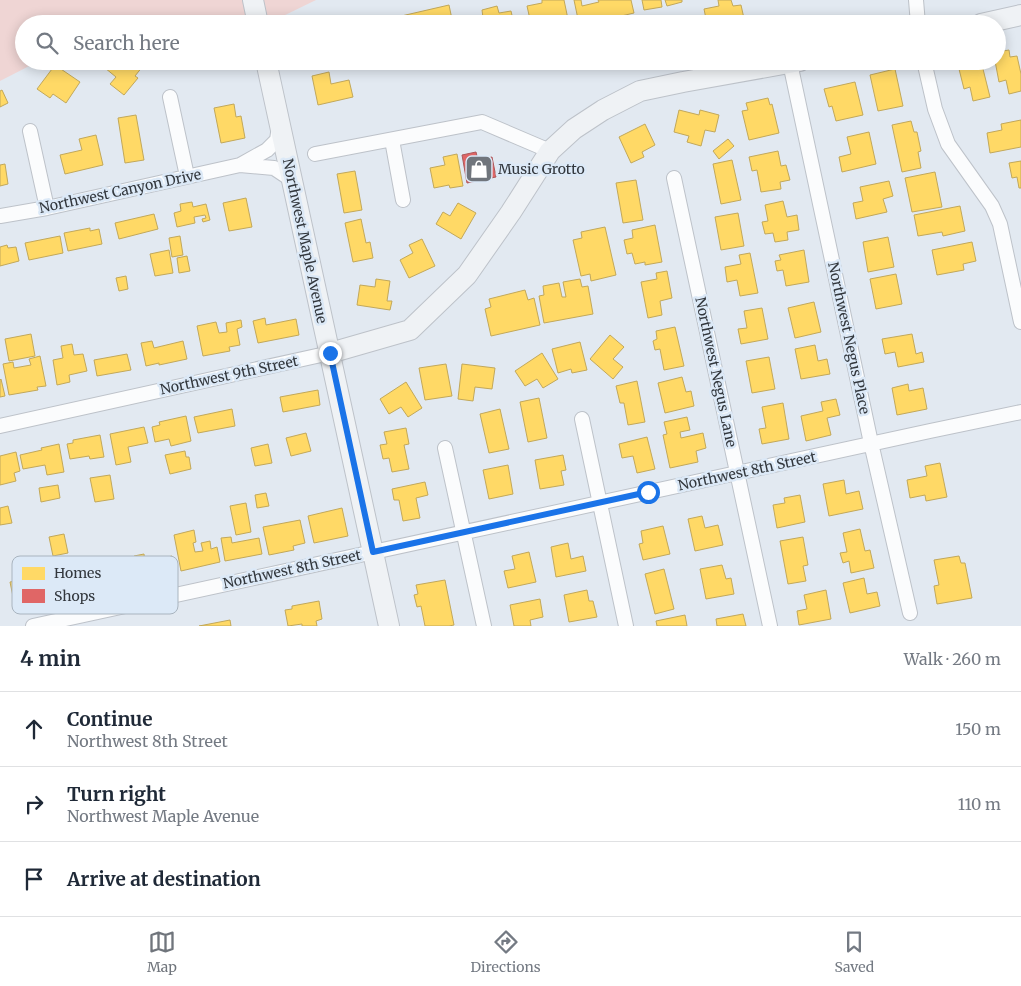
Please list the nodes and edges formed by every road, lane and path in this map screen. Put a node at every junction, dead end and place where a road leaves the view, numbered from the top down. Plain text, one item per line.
1 (253, 0) edge
2 (916, 0) edge
3 (256, 15) edge
4 (917, 15) edge
5 (1021, 16) edge
6 (1006, 19) edge
7 (268, 70) edge
8 (750, 70) edge
9 (797, 70) edge
10 (926, 70) edge
11 (170, 97) dead end
12 (280, 124) junction
13 (30, 131) dead end
14 (392, 140) junction
15 (550, 151) junction
16 (315, 154) dead end
17 (240, 165) junction
18 (186, 176) junction
19 (674, 178) dead end
20 (292, 180) junction
21 (403, 200) dead end
22 (47, 208) junction
23 (0, 216) edge
24 (1021, 322) edge
25 (330, 353) junction
26 (1021, 412) edge
27 (582, 419) dead end
28 (0, 426) edge
29 (871, 443) junction
30 (445, 448) dead end
31 (737, 472) junction
32 (600, 502) junction
33 (463, 532) junction
34 (373, 552) junction
35 (178, 594) edge
36 (910, 613) dead end
37 (88, 614) edge
38 (33, 626) edge
39 (389, 626) edge
40 (484, 626) edge
41 (626, 626) edge
42 (770, 626) edge

1 - 3 street
2 - 4 street
5 - 6 street
7 - 12 street, Northwest Maple Avenue
8 - 15 street
9 - 29 street, Northwest Negus Place
10 - 24 street
11 - 18 street
12 - 17 street, Northwest Canyon Drive
12 - 20 street, Northwest Maple Avenue
13 - 22 street
14 - 15 street
14 - 16 street
14 - 21 street
15 - 25 street, Northwest 9th Street
17 - 18 street, Northwest Canyon Drive
17 - 20 street, Northwest Canyon Drive
18 - 22 street, Northwest Canyon Drive
19 - 31 street, Northwest Negus Lane
20 - 25 street, Northwest Maple Avenue
22 - 23 street, Northwest Canyon Drive
25 - 28 street, Northwest 9th Street
25 - 34 street, Northwest Maple Avenue
26 - 29 street, Northwest 8th Street
27 - 32 street
29 - 31 street, Northwest 8th Street
29 - 36 street, Northwest Negus Place
30 - 33 street
31 - 32 street, Northwest 8th Street
31 - 42 street, Northwest Negus Lane
32 - 33 street, Northwest 8th Street
32 - 41 street
33 - 34 street, Northwest 8th Street
33 - 40 street
34 - 35 street, Northwest 8th Street
34 - 39 street, Northwest Maple Avenue
37 - 38 street, Northwest 8th Street

